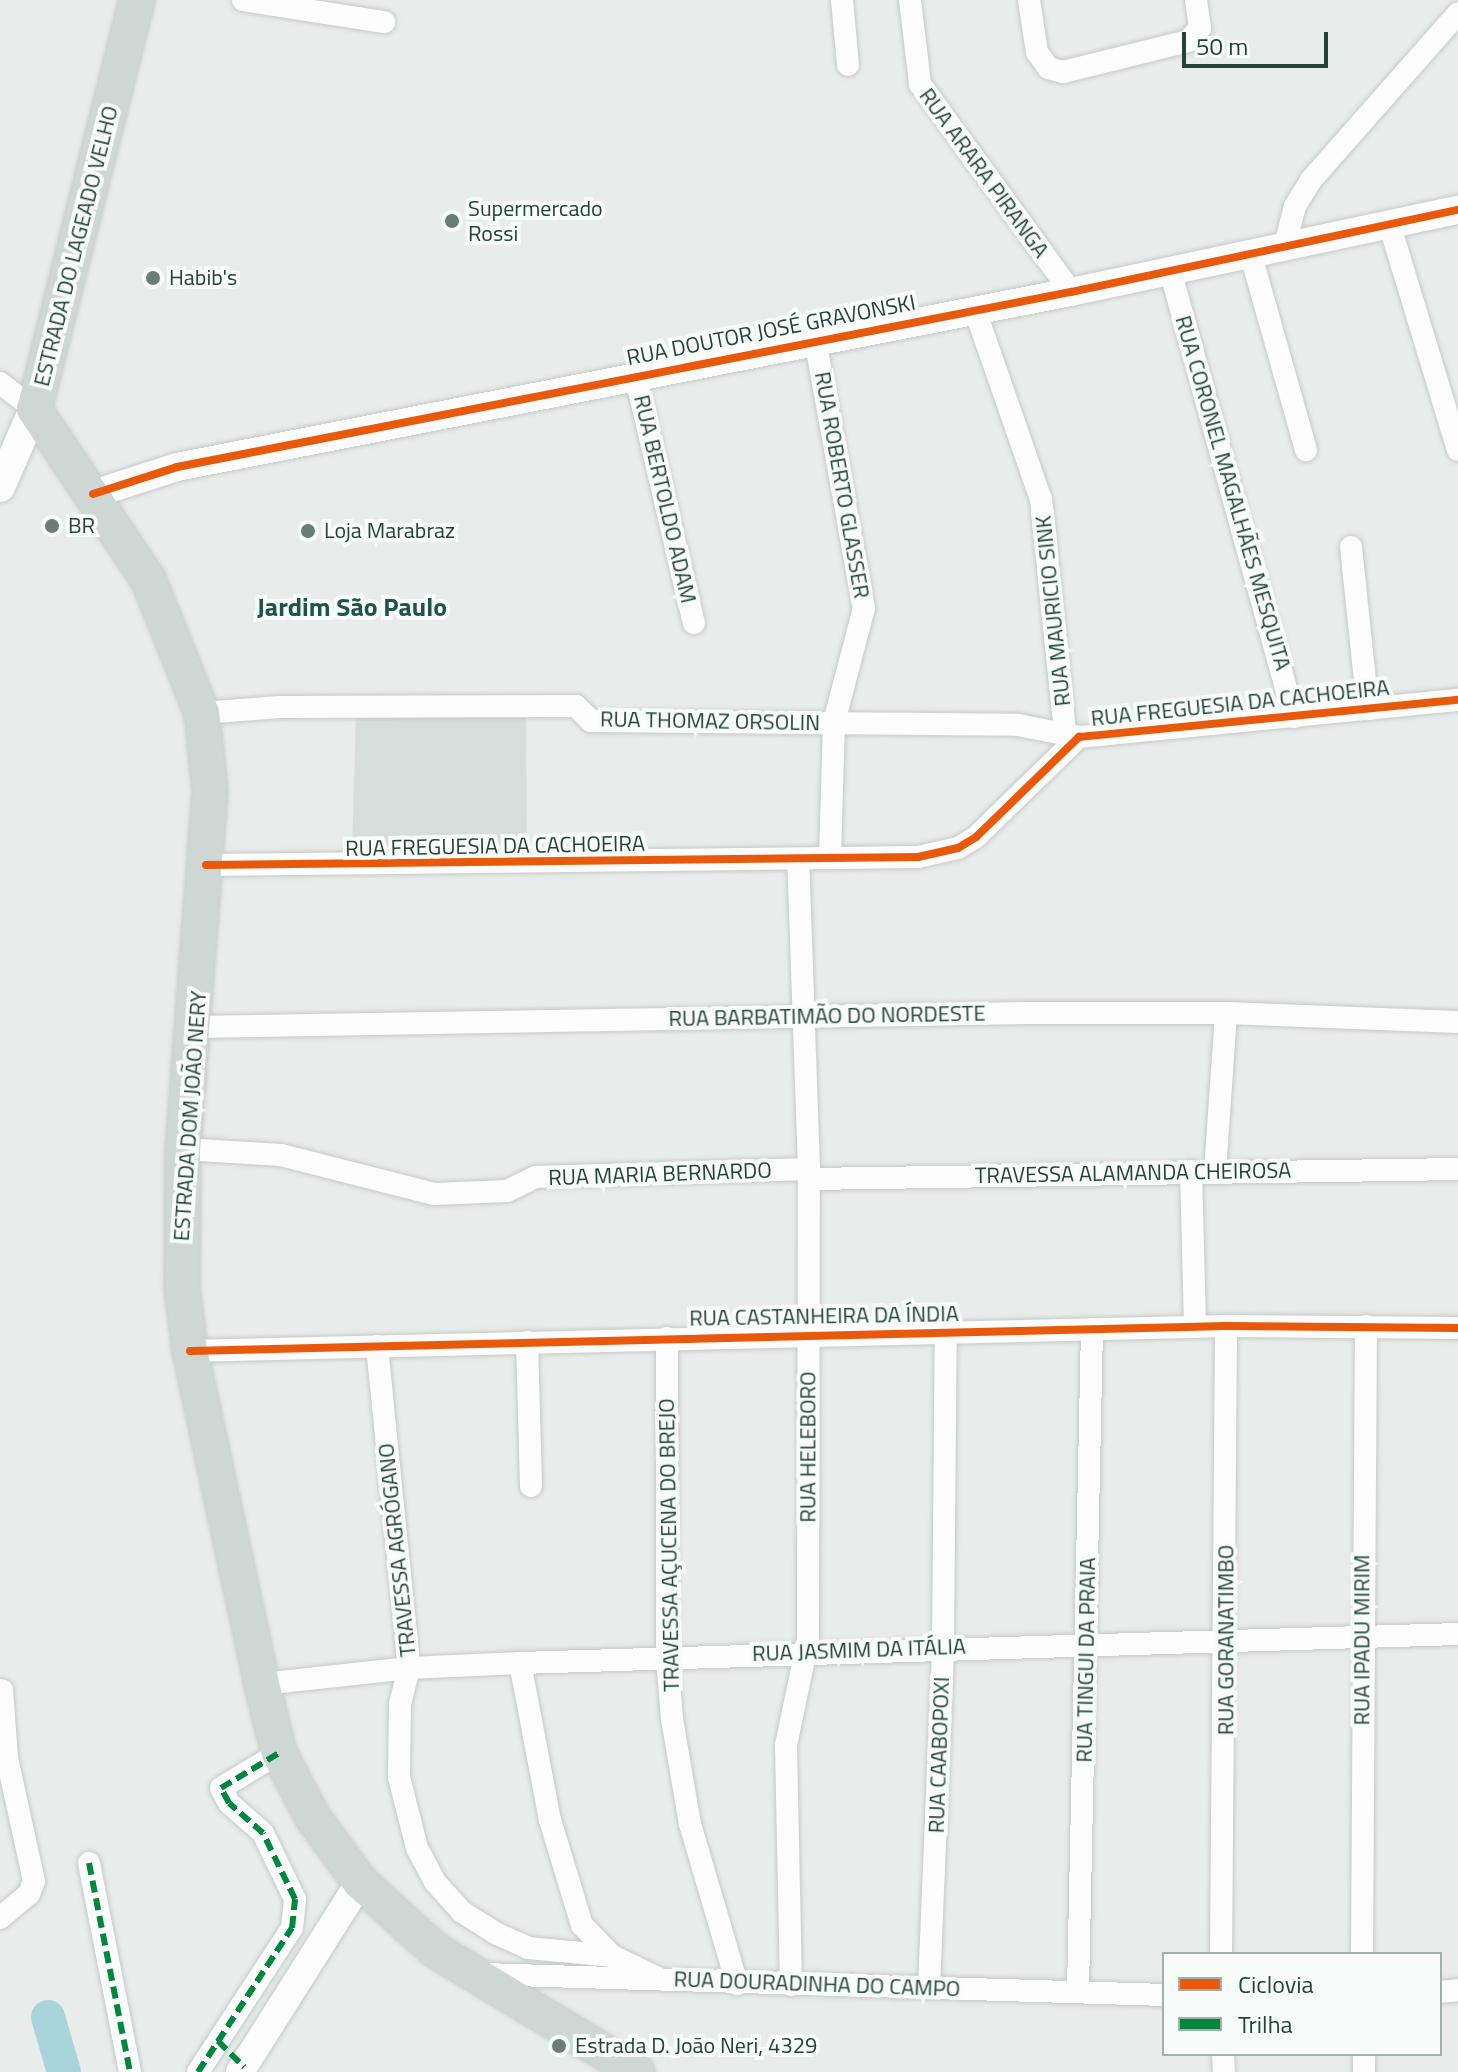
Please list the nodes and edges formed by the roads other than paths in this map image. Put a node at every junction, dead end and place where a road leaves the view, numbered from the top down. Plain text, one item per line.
1 (137, 0) edge
2 (243, 0) edge
3 (842, 0) edge
4 (910, 0) edge
5 (1029, 0) edge
6 (1196, 0) edge
7 (1454, 0) edge
8 (312, 5) edge
9 (1458, 12) edge
10 (384, 22) dead end
11 (848, 65) dead end
12 (1458, 210) edge
13 (1389, 223) junction
14 (1285, 245) junction
15 (1250, 252) junction
16 (1170, 270) junction
17 (1071, 292) junction
18 (975, 310) junction
19 (815, 339) junction
20 (635, 374) junction
21 (0, 383) edge
22 (34, 409) junction
23 (1306, 450) dead end
24 (1458, 450) edge
25 (0, 487) edge
26 (93, 494) junction
27 (1351, 547) dead end
28 (694, 623) dead end
29 (1458, 700) edge
30 (1368, 709) junction
31 (202, 713) junction
32 (1294, 717) junction
33 (834, 722) junction
34 (1072, 734) junction
35 (830, 858) junction
36 (798, 859) junction
37 (206, 865) junction
38 (1226, 1013) junction
39 (803, 1015) junction
40 (1458, 1022) edge
41 (196, 1027) junction
42 (183, 1149) junction
43 (1458, 1169) edge
44 (1191, 1171) junction
45 (1215, 1171) junction
46 (809, 1174) junction
47 (1226, 1326) junction
48 (1366, 1326) junction
49 (1195, 1327) junction
50 (1458, 1328) edge
51 (1092, 1329) junction
52 (946, 1332) junction
53 (807, 1334) junction
54 (667, 1338) junction
55 (527, 1342) junction
56 (377, 1346) junction
57 (190, 1351) junction
58 (531, 1486) dead end
59 (1458, 1634) edge
60 (1361, 1636) junction
61 (1227, 1639) junction
62 (1086, 1643) junction
63 (943, 1647) junction
64 (806, 1652) junction
65 (667, 1657) junction
66 (520, 1663) junction
67 (409, 1668) junction
68 (262, 1684) junction
69 (2, 1690) dead end
70 (279, 1753) junction
71 (89, 1863) dead end
72 (360, 1882) junction
73 (0, 1918) edge
74 (1221, 1952) edge
75 (1362, 1952) edge
76 (612, 1956) junction
77 (469, 1973) junction
78 (660, 1980) junction
79 (737, 1984) junction
80 (791, 1985) junction
81 (929, 1987) junction
82 (1078, 1991) junction
83 (1162, 1995) edge
84 (218, 2041) junction
85 (246, 2070) edge
86 (130, 2072) edge
87 (198, 2072) edge
88 (637, 2072) edge

1 - 22 main road, ESTRADA DO LAGEADO VELHO
2 - 8 street
3 - 11 street
4 - 17 street, RUA ARARA PIRANGA
5 - 6 street
7 - 9 street
8 - 10 street
9 - 14 street
12 - 13 street, RUA DOUTOR JOSÉ GRAVONSKI
13 - 14 street, RUA DOUTOR JOSÉ GRAVONSKI
13 - 24 street
14 - 15 street, RUA DOUTOR JOSÉ GRAVONSKI
15 - 16 street, RUA DOUTOR JOSÉ GRAVONSKI
15 - 23 street
16 - 17 street, RUA DOUTOR JOSÉ GRAVONSKI
16 - 32 street, RUA CORONEL MAGALHÃES MESQUITA
17 - 18 street, RUA DOUTOR JOSÉ GRAVONSKI
18 - 19 street, RUA DOUTOR JOSÉ GRAVONSKI
18 - 34 street, RUA MAURICIO SINK
19 - 20 street, RUA DOUTOR JOSÉ GRAVONSKI
19 - 33 street, RUA ROBERTO GLASSER
20 - 26 street, RUA DOUTOR JOSÉ GRAVONSKI
20 - 28 street, RUA BERTOLDO ADAM
21 - 22 street
22 - 25 main road, ESTRADA DO LAGEADO VELHO
22 - 26 main road, ESTRADA DOM JOÃO NERY
26 - 31 main road, ESTRADA DOM JOÃO NERY
27 - 30 street
29 - 30 street, RUA FREGUESIA DA CACHOEIRA
30 - 32 street, RUA FREGUESIA DA CACHOEIRA
31 - 33 street, RUA THOMAZ ORSOLIN
31 - 37 main road, ESTRADA DOM JOÃO NERY
32 - 34 street, RUA FREGUESIA DA CACHOEIRA
33 - 34 street, RUA THOMAZ ORSOLIN
33 - 35 street, RUA ROBERTO GLASSER
34 - 35 street, RUA FREGUESIA DA CACHOEIRA
35 - 36 street, RUA FREGUESIA DA CACHOEIRA
36 - 37 street, RUA FREGUESIA DA CACHOEIRA
36 - 39 street, RUA HELEBORO
37 - 41 main road, ESTRADA DOM JOÃO NERY
38 - 39 street, RUA BARBATIMÃO DO NORDESTE
38 - 40 street, RUA BARBATIMÃO DO NORDESTE
38 - 45 street
39 - 41 street, RUA BARBATIMÃO DO NORDESTE
39 - 46 street, RUA HELEBORO
41 - 42 main road, ESTRADA DOM JOÃO NERY
42 - 46 street, RUA MARIA BERNARDO
42 - 57 main road, ESTRADA DOM JOÃO NERY
43 - 45 street, TRAVESSA ALAMANDA CHEIROSA
44 - 45 street, TRAVESSA ALAMANDA CHEIROSA
44 - 46 street, TRAVESSA ALAMANDA CHEIROSA
44 - 49 street
46 - 53 street, RUA HELEBORO
47 - 48 street, RUA CASTANHEIRA DA ÍNDIA
47 - 49 street, RUA CASTANHEIRA DA ÍNDIA
47 - 61 street, RUA GORANATIMBO
48 - 50 street, RUA CASTANHEIRA DA ÍNDIA
48 - 60 street, RUA IPADU MIRIM
49 - 51 street, RUA CASTANHEIRA DA ÍNDIA
51 - 52 street, RUA CASTANHEIRA DA ÍNDIA
51 - 62 street, RUA TINGUI DA PRAIA
52 - 53 street, RUA CASTANHEIRA DA ÍNDIA
52 - 63 street, RUA CAABOPOXI
53 - 54 street, RUA CASTANHEIRA DA ÍNDIA
53 - 64 street, RUA HELEBORO
54 - 55 street, RUA CASTANHEIRA DA ÍNDIA
54 - 65 street, TRAVESSA AÇUCENA DO BREJO
55 - 56 street, RUA CASTANHEIRA DA ÍNDIA
55 - 58 street
56 - 57 street, RUA CASTANHEIRA DA ÍNDIA
56 - 67 street, TRAVESSA AGRÓGANO
57 - 68 main road, ESTRADA DOM JOÃO NERY
59 - 60 street, RUA JASMIM DA ITÁLIA
60 - 61 street, RUA JASMIM DA ITÁLIA
60 - 75 street, RUA IPADU MIRIM
61 - 62 street, RUA JASMIM DA ITÁLIA
61 - 74 street, RUA GORANATIMBO
62 - 63 street, RUA JASMIM DA ITÁLIA
62 - 82 street, RUA TINGUI DA PRAIA
63 - 64 street, RUA JASMIM DA ITÁLIA
63 - 81 street, RUA CAABOPOXI
64 - 65 street, RUA JASMIM DA ITÁLIA
64 - 80 street, RUA HELEBORO
65 - 66 street, RUA JASMIM DA ITÁLIA
65 - 79 street, TRAVESSA AÇUCENA DO BREJO
66 - 67 street, RUA JASMIM DA ITÁLIA
66 - 76 street
67 - 68 street, RUA JASMIM DA ITÁLIA
67 - 76 street, TRAVESSA AGRÓGANO
68 - 70 main road, ESTRADA DOM JOÃO NERY
69 - 73 street
70 - 72 main road, ESTRADA DOM JOÃO NERY
70 - 84 street
71 - 86 street
72 - 77 main road, ESTRADA DOM JOÃO NERY
72 - 85 street
76 - 78 street
77 - 78 street, RUA DOURADINHA DO CAMPO
77 - 88 main road, ESTRADA DOM JOÃO NERY
78 - 79 street, RUA DOURADINHA DO CAMPO
79 - 80 street, RUA DOURADINHA DO CAMPO
80 - 81 street, RUA DOURADINHA DO CAMPO
81 - 82 street, RUA DOURADINHA DO CAMPO
82 - 83 street, RUA DOURADINHA DO CAMPO
84 - 85 street
84 - 87 street

